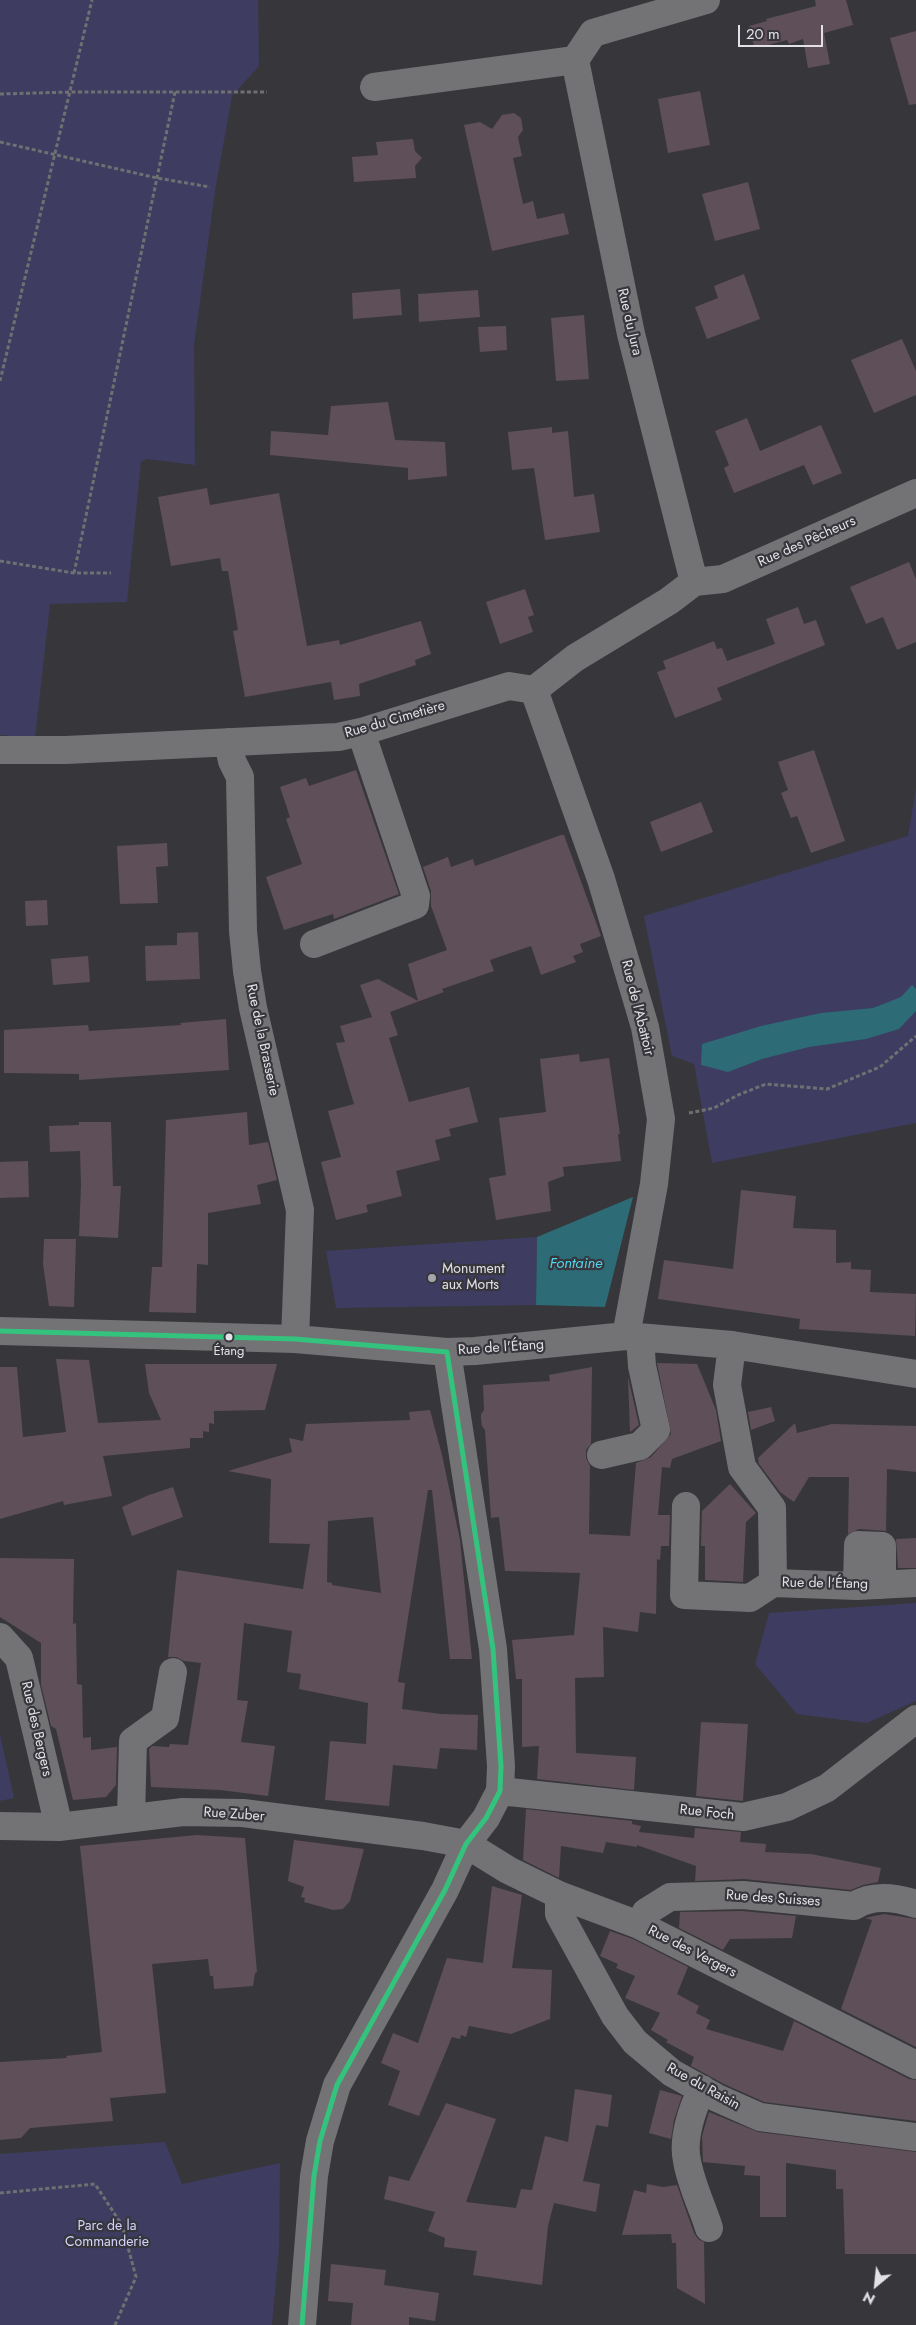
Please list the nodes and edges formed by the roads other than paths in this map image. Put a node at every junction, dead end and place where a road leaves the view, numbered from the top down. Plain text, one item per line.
1 (706, 0) edge
2 (575, 60) junction
3 (374, 87) dead end
4 (916, 493) edge
5 (694, 582) junction
6 (534, 690) junction
7 (361, 732) junction
8 (228, 742) junction
9 (0, 750) edge
10 (314, 944) dead end
11 (0, 1331) edge
12 (633, 1337) junction
13 (295, 1339) junction
14 (732, 1345) junction
15 (447, 1352) junction
16 (916, 1374) edge
17 (601, 1455) dead end
18 (686, 1506) dead end
19 (773, 1583) junction
20 (916, 1583) edge
21 (0, 1637) edge
22 (173, 1672) dead end
23 (916, 1719) edge
24 (500, 1791) junction
25 (131, 1818) junction
26 (0, 1826) edge
27 (59, 1827) junction
28 (466, 1844) junction
29 (559, 1895) junction
30 (916, 1904) edge
31 (639, 1925) junction
32 (916, 2065) edge
33 (702, 2089) junction
34 (916, 2137) edge
35 (709, 2228) dead end
36 (302, 2325) edge

1 - 2 street
2 - 3 street
2 - 5 street, Rue du Jura
4 - 5 street, Rue des Pêcheurs
5 - 6 street
6 - 7 street, Rue du Cimetière
6 - 12 street, Rue de l'Abattoir
7 - 8 street, Rue du Cimetière
7 - 10 street
8 - 9 street, Rue du Cimetière
8 - 13 street, Rue de la Brasserie
11 - 13 street, Rue de l'Étang
12 - 14 street, Rue de l'Étang
12 - 15 street, Rue de l'Étang
12 - 17 street, Rue de l'Abattoir
13 - 15 street, Rue de l'Étang
14 - 16 street, Rue de l'Étang
14 - 19 street, Rue de l'Étang
15 - 24 street
18 - 19 street
19 - 20 street, Rue de l'Étang
21 - 27 street, Rue des Bergers
22 - 25 street
23 - 24 street, Rue Foch
24 - 28 street
25 - 27 street, Rue Zuber
25 - 28 street, Rue Zuber
26 - 27 street, Rue Zuber
28 - 29 street, Rue des Vergers
28 - 36 street
29 - 31 street, Rue des Vergers
29 - 33 street, Rue du Raisin
30 - 31 street, Rue des Suisses
31 - 32 street, Rue des Vergers
33 - 34 street, Rue du Raisin
33 - 35 street

